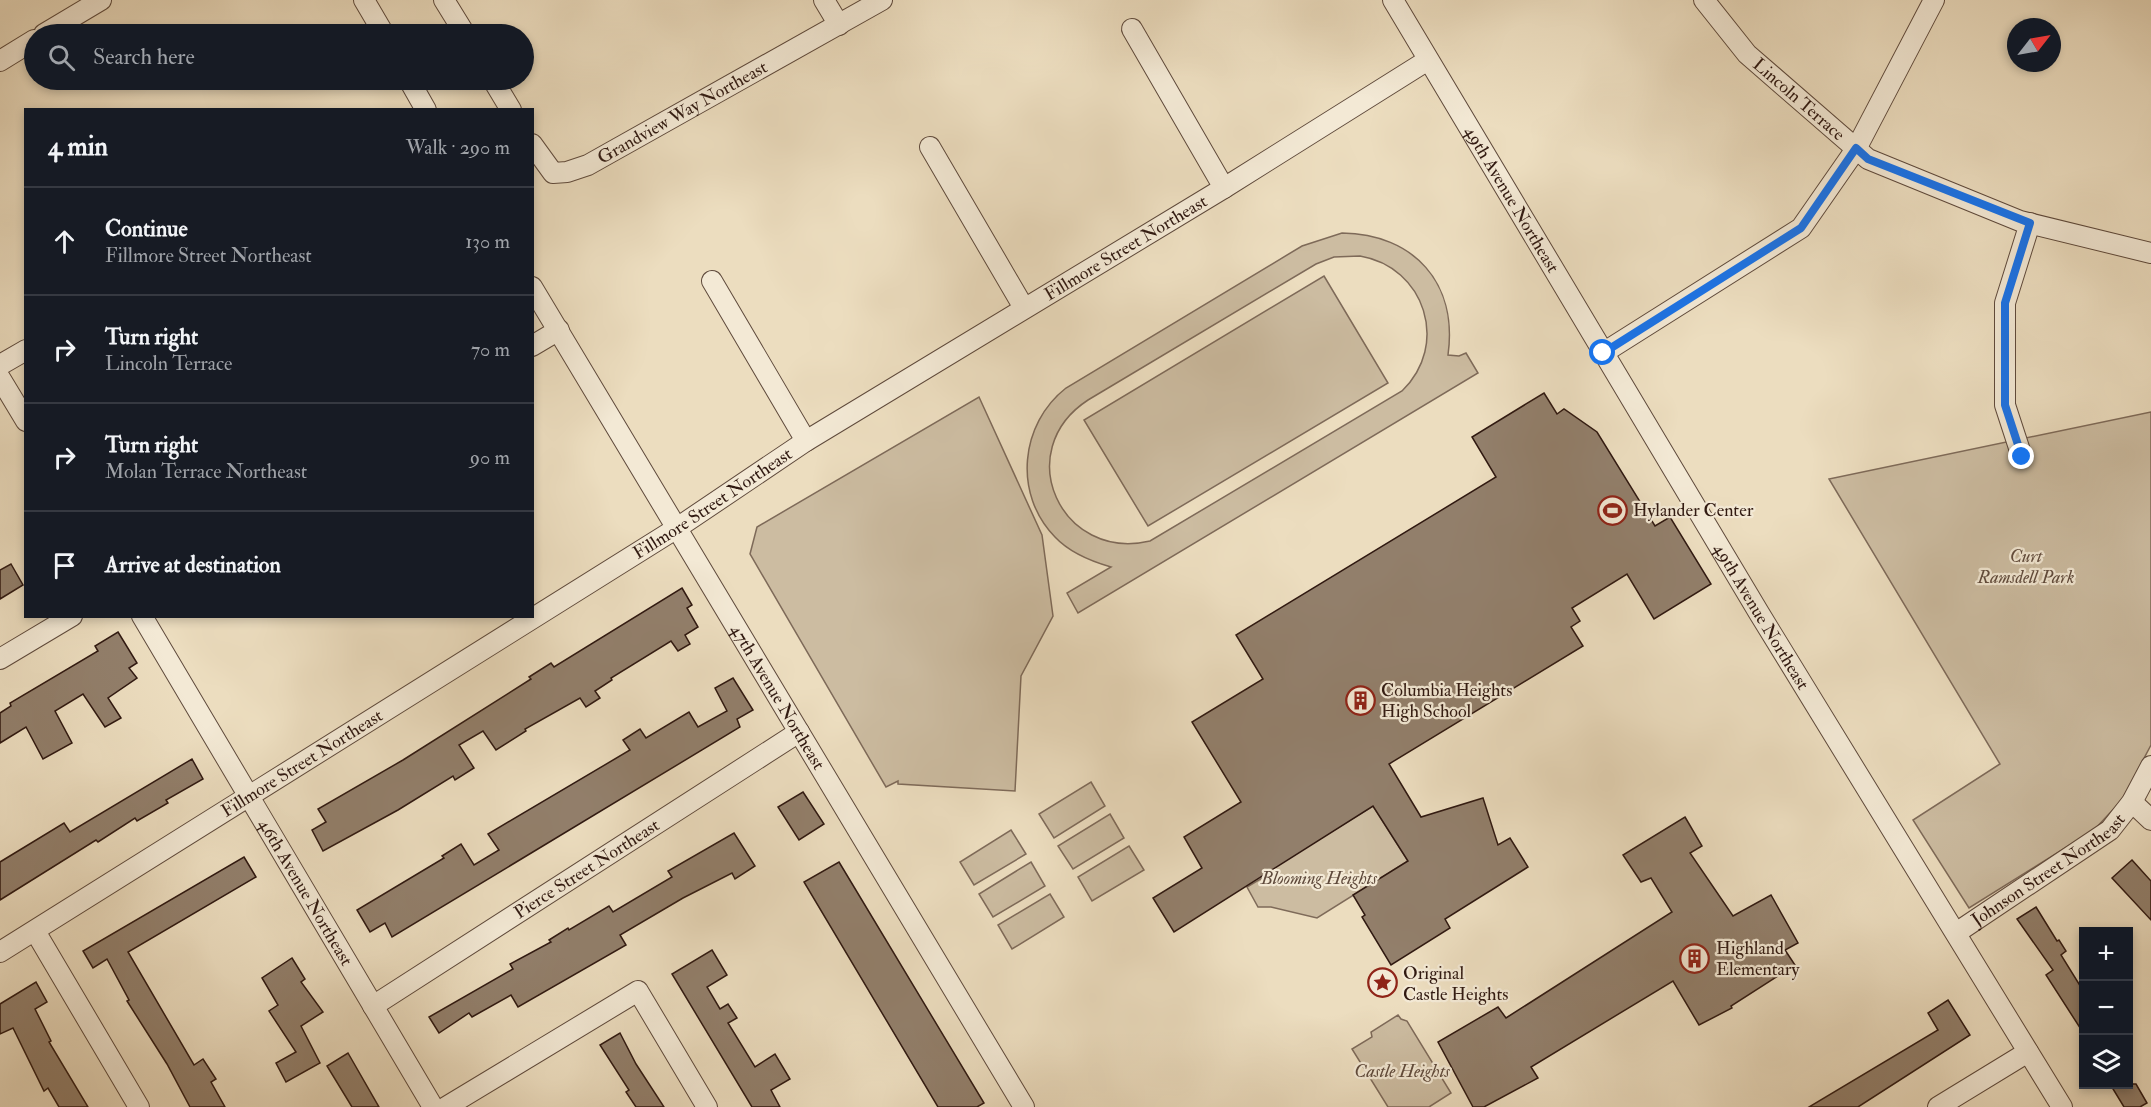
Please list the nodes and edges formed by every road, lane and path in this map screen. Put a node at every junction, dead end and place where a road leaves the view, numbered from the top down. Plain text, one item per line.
1 (101, 0) edge
2 (364, 0) edge
3 (444, 0) edge
4 (824, 0) edge
5 (882, 0) edge
6 (1393, 0) edge
7 (1704, 0) edge
8 (1934, 0) edge
9 (61, 24) edge
10 (378, 24) edge
11 (459, 24) edge
12 (839, 25) junction
13 (1132, 29) dead end
14 (24, 46) edge
15 (1428, 60) junction
16 (0, 61) edge
17 (415, 90) edge
18 (499, 90) edge
19 (425, 108) edge
20 (510, 108) edge
21 (534, 147) edge
22 (930, 147) dead end
23 (1856, 148) junction
24 (1224, 188) junction
25 (2030, 223) junction
26 (2151, 253) edge
27 (712, 281) dead end
28 (534, 290) edge
29 (1024, 308) junction
30 (559, 330) junction
31 (534, 345) edge
32 (24, 351) edge
33 (1603, 353) junction
34 (0, 365) edge
35 (0, 378) edge
36 (24, 418) edge
37 (806, 441) junction
38 (2022, 457) dead end
39 (677, 528) junction
40 (534, 617) edge
41 (69, 618) edge
42 (143, 618) edge
43 (533, 618) edge
44 (0, 659) edge
45 (799, 732) junction
46 (2151, 766) edge
47 (248, 796) junction
48 (2132, 802) junction
49 (2151, 820) edge
50 (34, 931) junction
51 (1956, 933) junction
52 (0, 952) edge
53 (373, 1006) junction
54 (2028, 1052) junction
55 (139, 1107) edge
56 (433, 1107) edge
57 (446, 1107) edge
58 (707, 1107) edge
59 (1024, 1107) edge
60 (1938, 1107) edge
61 (2062, 1107) edge

1 - 9 street
2 - 10 street
3 - 11 street
4 - 12 street
5 - 12 street
6 - 15 street, 49th Avenue Northeast
7 - 23 street, Lincoln Terrace
8 - 23 street
12 - 21 street, Grandview Way Northeast
13 - 24 street
14 - 16 street
15 - 24 street, Fillmore Street Northeast
15 - 33 street, 49th Avenue Northeast
17 - 19 street
18 - 20 street
22 - 29 street
23 - 25 street, Lincoln Terrace
23 - 33 street
24 - 29 street, Fillmore Street Northeast
25 - 26 street, Lincoln Terrace
25 - 38 street
27 - 37 street
28 - 30 street, 47th Avenue Northeast
29 - 37 street, Fillmore Street Northeast
30 - 31 street
30 - 39 street, 47th Avenue Northeast
32 - 34 street
33 - 51 street, 49th Avenue Northeast
35 - 36 street
37 - 39 street, Fillmore Street Northeast
39 - 40 street, Fillmore Street Northeast
39 - 45 street, 47th Avenue Northeast
41 - 44 street
42 - 47 street, 46th Avenue Northeast
43 - 47 street, Fillmore Street Northeast
45 - 53 street, Pierce Street Northeast
45 - 59 street, 47th Avenue Northeast
46 - 48 street, Johnson Street Northeast
47 - 50 street, Fillmore Street Northeast
47 - 53 street, 46th Avenue Northeast
48 - 49 street
48 - 51 street, Johnson Street Northeast
50 - 52 street, Fillmore Street Northeast
50 - 55 street
51 - 54 street, 49th Avenue Northeast
53 - 56 street, 46th Avenue Northeast
54 - 60 street
54 - 61 street, 49th Avenue Northeast
57 - 58 street

